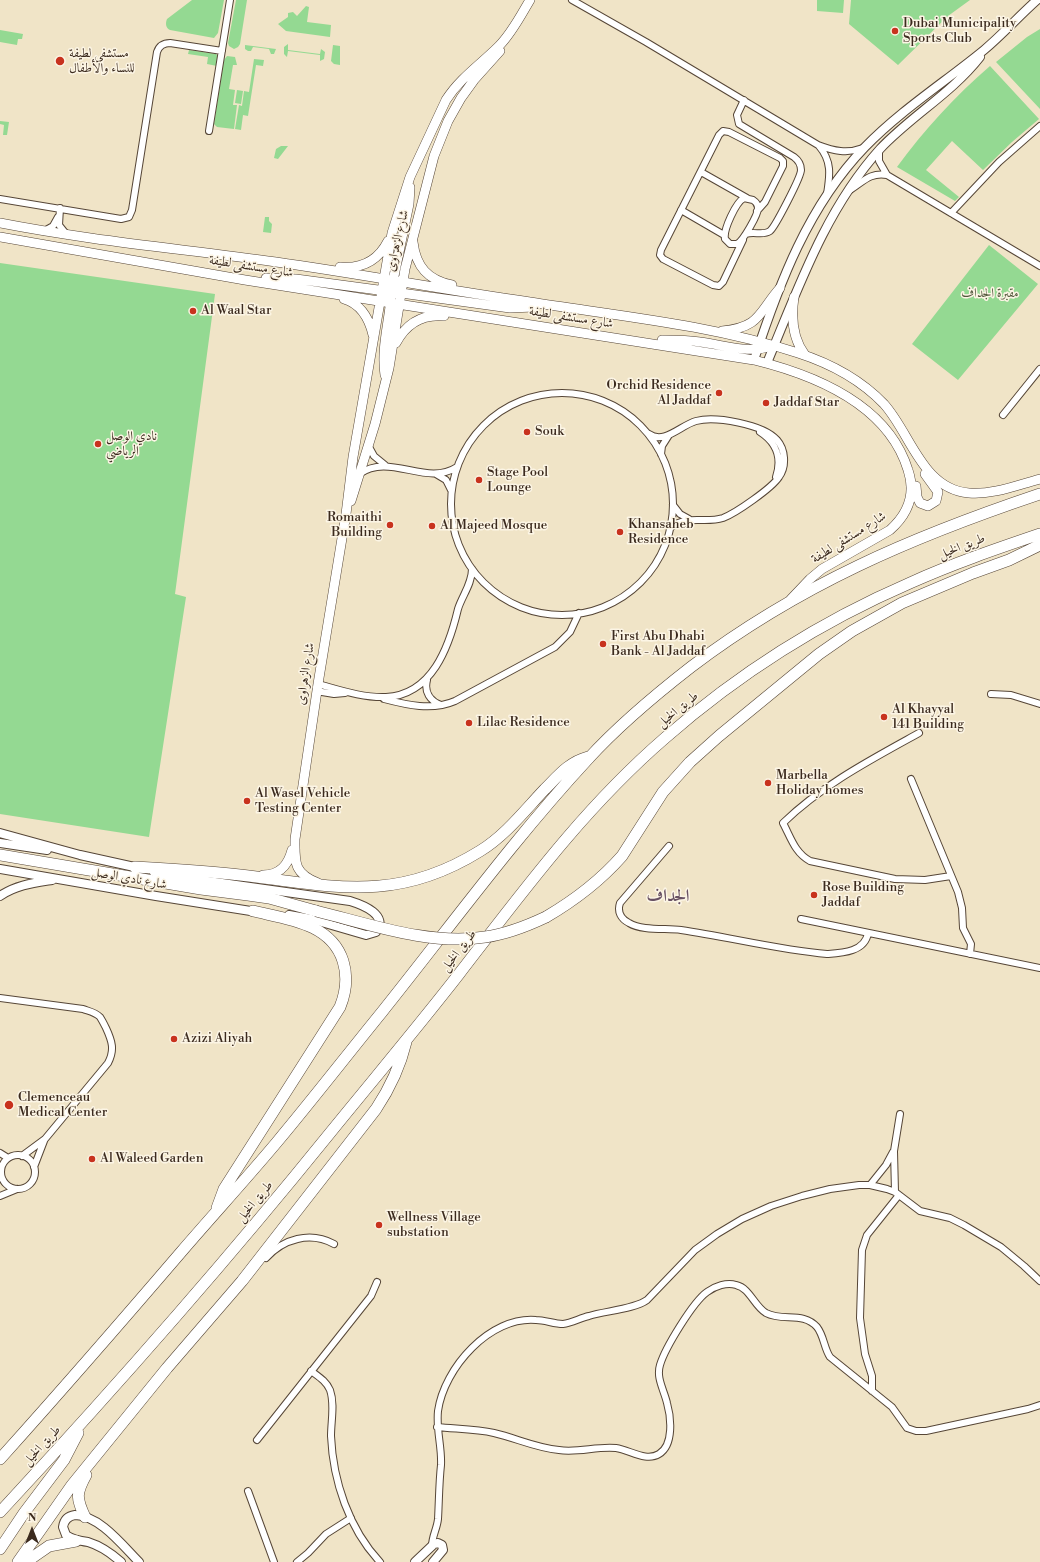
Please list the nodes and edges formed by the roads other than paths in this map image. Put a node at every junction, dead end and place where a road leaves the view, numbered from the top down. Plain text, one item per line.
1 (230, 0) edge
2 (525, 0) edge
3 (530, 0) edge
4 (535, 0) edge
5 (572, 0) edge
6 (1037, 0) edge
7 (985, 49) junction
8 (222, 51) junction
9 (492, 52) junction
10 (744, 100) junction
11 (1040, 126) edge
12 (209, 131) dead end
13 (818, 145) junction
14 (864, 148) junction
15 (879, 151) junction
16 (701, 172) junction
17 (887, 175) junction
18 (410, 177) junction
19 (848, 191) junction
20 (827, 196) junction
21 (747, 198) junction
22 (0, 199) edge
23 (60, 208) junction
24 (681, 210) junction
25 (757, 211) junction
26 (951, 213) junction
27 (59, 215) junction
28 (752, 222) junction
29 (0, 223) edge
30 (44, 232) junction
31 (392, 233) junction
32 (413, 234) junction
33 (761, 234) junction
34 (67, 235) junction
35 (724, 235) junction
36 (0, 237) edge
37 (744, 237) junction
38 (1040, 266) edge
39 (318, 268) junction
40 (244, 280) junction
41 (384, 280) junction
42 (780, 288) junction
43 (394, 291) junction
44 (329, 293) junction
45 (473, 294) junction
46 (794, 297) junction
47 (380, 301) junction
48 (543, 304) junction
49 (471, 316) junction
50 (713, 332) junction
51 (637, 342) junction
52 (374, 344) junction
53 (759, 346) junction
54 (774, 346) junction
55 (393, 349) junction
56 (805, 355) junction
57 (754, 360) junction
58 (767, 363) junction
59 (1040, 369) edge
60 (386, 381) junction
61 (1003, 415) dead end
62 (648, 433) junction
63 (669, 435) junction
64 (369, 446) junction
65 (914, 449) junction
66 (661, 454) junction
67 (904, 457) junction
68 (387, 466) junction
69 (457, 467) junction
70 (359, 474) junction
71 (436, 474) junction
72 (1040, 479) edge
73 (451, 490) junction
74 (1040, 494) edge
75 (673, 505) junction
76 (346, 514) junction
77 (689, 519) junction
78 (670, 528) junction
79 (1040, 534) edge
80 (1040, 545) edge
81 (472, 569) junction
82 (790, 600) junction
83 (579, 613) junction
84 (427, 680) junction
85 (317, 687) junction
86 (991, 694) dead end
87 (378, 697) junction
88 (1040, 704) edge
89 (443, 705) junction
90 (919, 733) dead end
91 (590, 756) junction
92 (911, 779) dead end
93 (0, 833) edge
94 (296, 839) junction
95 (0, 843) edge
96 (670, 846) dead end
97 (59, 849) junction
98 (0, 856) edge
99 (135, 867) junction
100 (0, 868) edge
101 (238, 875) junction
102 (951, 876) junction
103 (60, 879) junction
104 (330, 887) junction
105 (0, 896) edge
106 (253, 911) junction
107 (801, 920) dead end
108 (868, 933) junction
109 (970, 954) junction
110 (1040, 968) edge
111 (0, 998) edge
112 (407, 1038) junction
113 (900, 1114) dead end
114 (45, 1139) junction
115 (894, 1151) junction
116 (0, 1153) edge
117 (22, 1156) junction
118 (8, 1158) junction
119 (34, 1167) junction
120 (0, 1175) edge
121 (870, 1185) junction
122 (18, 1189) junction
123 (897, 1194) junction
124 (0, 1196) edge
125 (216, 1212) junction
126 (334, 1244) dead end
127 (242, 1281) junction
128 (1040, 1281) edge
129 (377, 1282) dead end
130 (311, 1371) junction
131 (872, 1391) junction
132 (1040, 1404) edge
133 (82, 1423) junction
134 (437, 1427) junction
135 (257, 1440) dead end
136 (0, 1458) edge
137 (91, 1462) junction
138 (248, 1491) dead end
139 (0, 1512) edge
140 (84, 1517) junction
141 (350, 1518) junction
142 (76, 1540) junction
143 (432, 1546) junction
144 (268, 1548) junction
145 (0, 1549) edge
146 (308, 1553) junction
147 (18, 1562) edge
148 (26, 1562) edge
149 (121, 1562) edge
150 (139, 1562) edge
151 (274, 1562) edge
152 (280, 1562) edge
153 (297, 1562) edge
154 (302, 1562) edge
155 (380, 1562) edge
156 (415, 1562) edge
157 (433, 1562) edge

1 - 8 street
2 - 9 main road, شارع الزهراوى
3 - 9 main road, شارع الزهراوى
4 - 32 main road, شارع الزهراوى
5 - 10 street
6 - 7 street
7 - 14 street
7 - 15 street
8 - 12 street
8 - 23 street
9 - 18 main road, شارع الزهراوى
10 - 13 street
10 - 33 street
11 - 26 street
13 - 14 street
13 - 20 street
14 - 20 street
15 - 17 street
15 - 19 street
16 - 21 street
16 - 24 street
16 - 25 street
17 - 19 street
17 - 26 street
18 - 31 main road, شارع الزهراوى
18 - 43 main road
19 - 46 street
20 - 42 street
21 - 25 street
21 - 35 street
22 - 23 street
23 - 27 street
24 - 35 street
24 - 37 street
25 - 28 street
26 - 38 street
27 - 30 street
27 - 34 street
28 - 33 street
28 - 37 street
29 - 30 main road, شارع مستشفى لطيفة
30 - 34 main road, شارع مستشفى لطيفة
31 - 39 main road
31 - 41 main road, شارع الزهراوى
32 - 43 main road, شارع الزهراوى
32 - 45 main road
33 - 37 street
34 - 39 main road, شارع مستشفى لطيفة
35 - 37 street
36 - 40 main road, شارع مستشفى لطيفة
39 - 41 main road, شارع مستشفى لطيفة
40 - 43 main road
40 - 44 main road, شارع مستشفى لطيفة
41 - 43 main road
42 - 50 main road
42 - 53 street
43 - 45 main road, شارع مستشفى لطيفة
43 - 47 main road
43 - 48 main road
43 - 49 main road, شارع مستشفى لطيفة
43 - 55 main road, شارع الزهراوى
43 - 60 main road
44 - 47 main road, شارع مستشفى لطيفة
44 - 52 main road
45 - 48 main road, شارع مستشفى لطيفة
46 - 54 street
46 - 56 main road
47 - 52 main road, شارع الزهراوى
48 - 50 main road, شارع مستشفى لطيفة
49 - 51 main road, شارع مستشفى لطيفة
49 - 55 main road
50 - 53 main road, شارع مستشفى لطيفة
51 - 53 main road
51 - 57 main road, شارع مستشفى لطيفة
52 - 76 main road, شارع الزهراوى
53 - 54 main road, شارع مستشفى لطيفة
53 - 57 street
54 - 56 main road, شارع مستشفى لطيفة
54 - 58 street
55 - 60 main road, شارع الزهراوى
56 - 65 main road, شارع مستشفى لطيفة
57 - 58 main road, شارع مستشفى لطيفة
58 - 67 main road, شارع مستشفى لطيفة
59 - 61 street
60 - 64 main road, شارع الزهراوى
62 - 63 street
62 - 66 street
62 - 69 street
63 - 66 street
63 - 77 street
64 - 68 street
64 - 70 main road, شارع الزهراوى
65 - 67 main road
65 - 72 main road, شارع مستشفى لطيفة
66 - 75 street
67 - 82 main road, شارع مستشفى لطيفة
68 - 70 street
68 - 71 street
69 - 71 street
69 - 73 street
70 - 76 main road, شارع الزهراوى
71 - 73 street
73 - 81 street
74 - 82 highway, طريق الخيل
75 - 77 street
75 - 78 street
76 - 85 main road, شارع الزهراوى
77 - 78 street
78 - 83 street
79 - 112 highway, طريق الخيل
80 - 98 highway, bridge
81 - 83 street
81 - 84 street
82 - 91 highway, طريق الخيل
83 - 89 street
84 - 87 street
84 - 89 street
85 - 87 street
85 - 94 main road, شارع الزهراوى
86 - 88 street
87 - 89 street
90 - 102 street
91 - 104 highway
91 - 125 highway, طريق الخيل
92 - 102 street
93 - 97 street, شارع نادي الوصل
94 - 101 main road, شارع الزهراوى
94 - 104 main road, شارع الزهراوى
95 - 97 street, شارع نادي الوصل
96 - 108 street
97 - 99 street, شارع نادي الوصل
99 - 101 highway
99 - 106 street, شارع نادي الوصل
100 - 103 street, شارع نادي الوصل
101 - 104 highway
102 - 109 street
103 - 105 street
103 - 106 street, شارع نادي الوصل
106 - 125 highway
107 - 108 street
108 - 109 street
109 - 110 street
111 - 114 street
112 - 127 highway
112 - 133 highway, طريق الخيل
113 - 115 street
114 - 117 street
114 - 119 street
115 - 121 street
115 - 123 street
116 - 118 street
117 - 118 street
117 - 119 street
118 - 120 street
119 - 122 street
120 - 122 street
121 - 123 street
121 - 134 street
122 - 124 street
123 - 128 street
123 - 131 street
125 - 136 highway, طريق الخيل
126 - 127 street
127 - 137 highway
129 - 130 street
130 - 135 street
130 - 141 street
131 - 132 street
131 - 134 street
133 - 139 highway, طريق الخيل
133 - 145 highway
134 - 143 street
137 - 140 highway
137 - 147 highway
138 - 144 street
140 - 142 street
140 - 150 street
141 - 146 street
141 - 155 street
142 - 148 highway
142 - 149 street
143 - 156 street
143 - 157 street
144 - 151 street
144 - 152 street
146 - 153 street
146 - 154 street

